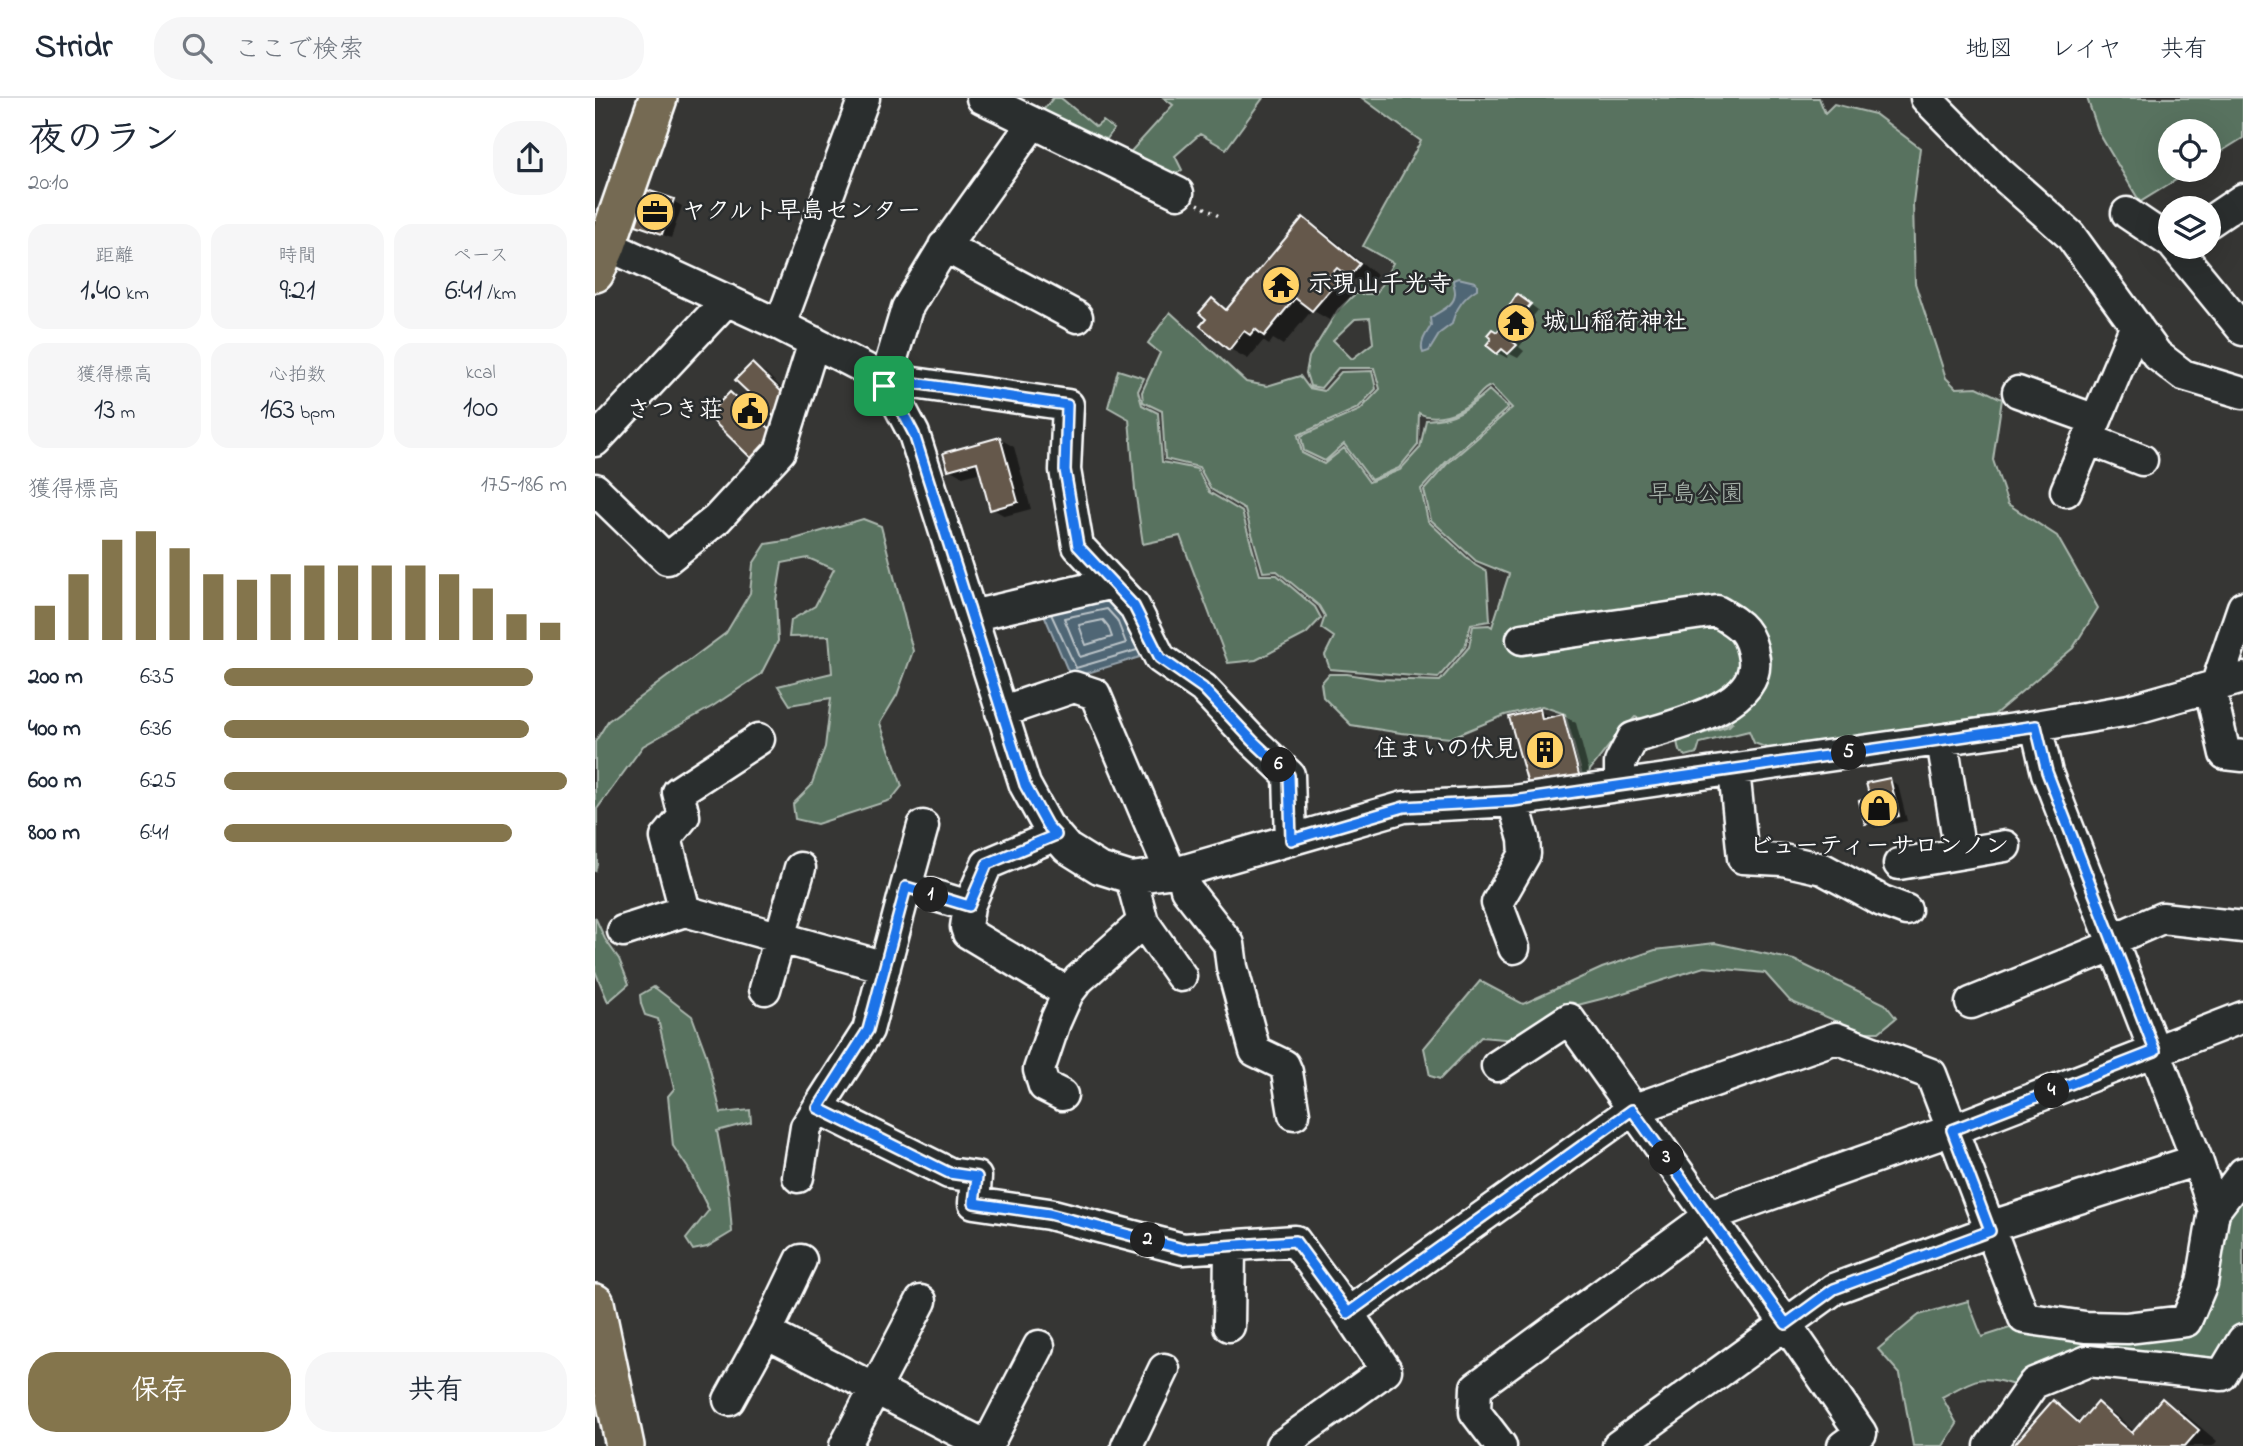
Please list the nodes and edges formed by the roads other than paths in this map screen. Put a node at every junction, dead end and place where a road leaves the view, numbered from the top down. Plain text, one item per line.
1 (658, 98) edge
2 (864, 98) edge
3 (982, 98) edge
4 (1926, 98) edge
5 (1033, 123) junction
6 (1178, 193) dead end
7 (2243, 199) edge
8 (2127, 213) dead end
9 (2221, 214) edge
10 (2158, 234) edge
11 (944, 246) junction
12 (599, 251) edge
13 (2185, 259) edge
14 (727, 300) junction
15 (1077, 317) dead end
16 (780, 325) junction
17 (2136, 326) junction
18 (2242, 328) edge
19 (814, 342) junction
20 (885, 382) junction
21 (2018, 392) dead end
22 (2243, 393) edge
23 (2092, 430) junction
24 (595, 441) edge
25 (2142, 460) dead end
26 (595, 489) edge
27 (2066, 491) dead end
28 (1113, 583) junction
29 (2243, 607) edge
30 (971, 615) junction
31 (1522, 639) dead end
32 (2223, 684) edge
33 (1001, 712) junction
34 (2036, 726) junction
35 (759, 739) dead end
36 (1943, 740) junction
37 (2243, 756) edge
38 (1734, 770) junction
39 (1620, 785) junction
40 (1513, 801) junction
41 (923, 826) dead end
42 (1056, 835) junction
43 (1291, 840) junction
44 (2005, 846) dead end
45 (1960, 853) junction
46 (1899, 864) dead end
47 (800, 868) dead end
48 (1176, 872) junction
49 (1131, 878) junction
50 (906, 887) junction
51 (969, 906) junction
52 (685, 911) junction
53 (1906, 911) dead end
54 (1143, 922) junction
55 (2243, 927) edge
56 (623, 931) dead end
57 (780, 938) junction
58 (2113, 942) junction
59 (1514, 948) dead end
60 (885, 967) junction
61 (1181, 976) dead end
62 (765, 989) dead end
63 (1068, 993) junction
64 (1971, 1003) dead end
65 (2243, 1017) edge
66 (2155, 1051) junction
67 (1497, 1066) dead end
68 (1062, 1095) dead end
69 (818, 1108) junction
70 (1632, 1110) junction
71 (1294, 1114) dead end
72 (1952, 1130) junction
73 (2197, 1160) junction
74 (2243, 1173) edge
75 (798, 1177) dead end
76 (2214, 1211) junction
77 (1710, 1216) junction
78 (1989, 1229) junction
79 (1230, 1246) junction
80 (801, 1260) dead end
81 (921, 1301) dead end
82 (595, 1303) edge
83 (1348, 1313) junction
84 (1786, 1324) junction
85 (1229, 1326) dead end
86 (766, 1333) junction
87 (2243, 1340) edge
88 (1039, 1346) dead end
89 (1164, 1369) dead end
90 (875, 1388) junction
91 (729, 1400) dead end
92 (595, 1421) edge
93 (600, 1446) edge
94 (625, 1446) edge
95 (845, 1446) edge
96 (987, 1446) edge
97 (1127, 1446) edge
98 (1281, 1446) edge
99 (1501, 1446) edge
100 (1618, 1446) edge
101 (1843, 1446) edge
102 (1990, 1446) edge

1 - 12 main road
2 - 16 street
3 - 5 street
4 - 17 street
5 - 6 street
5 - 11 street
7 - 9 street
8 - 10 street
11 - 15 street
11 - 20 street
12 - 14 street
13 - 18 street
14 - 16 street
14 - 24 street
16 - 19 street
17 - 22 street
17 - 23 street
19 - 20 street
19 - 26 street
20 - 28 street
20 - 30 street
21 - 23 street
23 - 25 street
23 - 27 street
28 - 30 street
28 - 43 street
29 - 32 street
30 - 33 street
31 - 39 street
32 - 34 street
32 - 37 street
33 - 42 street
33 - 48 street
34 - 36 street
34 - 58 street
35 - 52 street
36 - 38 street
36 - 45 street
38 - 39 street
38 - 53 street
39 - 40 street
40 - 43 street
40 - 59 street
41 - 50 street
42 - 49 street
42 - 51 street
43 - 48 street
44 - 45 street
45 - 46 street
47 - 57 street
48 - 49 street
48 - 71 street
49 - 54 street
50 - 51 street
50 - 60 street
51 - 63 street
52 - 56 street
52 - 57 street
54 - 61 street
54 - 63 street
55 - 58 street
57 - 60 street
57 - 62 street
58 - 64 street
58 - 66 street
60 - 69 street
63 - 68 street
65 - 66 street
66 - 72 street
66 - 73 street
67 - 70 street
69 - 75 street
69 - 79 street
70 - 72 street
70 - 77 street
70 - 83 street
72 - 77 street
72 - 78 street
73 - 76 street
73 - 78 street
74 - 76 street
76 - 78 street
77 - 84 street
77 - 99 street
78 - 84 street
79 - 83 street
79 - 85 street
80 - 86 street
81 - 90 street
82 - 94 main road
83 - 98 street
84 - 100 street
84 - 101 street
86 - 90 street
86 - 91 street
87 - 102 street
88 - 96 street
89 - 97 street
90 - 95 street
90 - 96 street
92 - 93 main road

